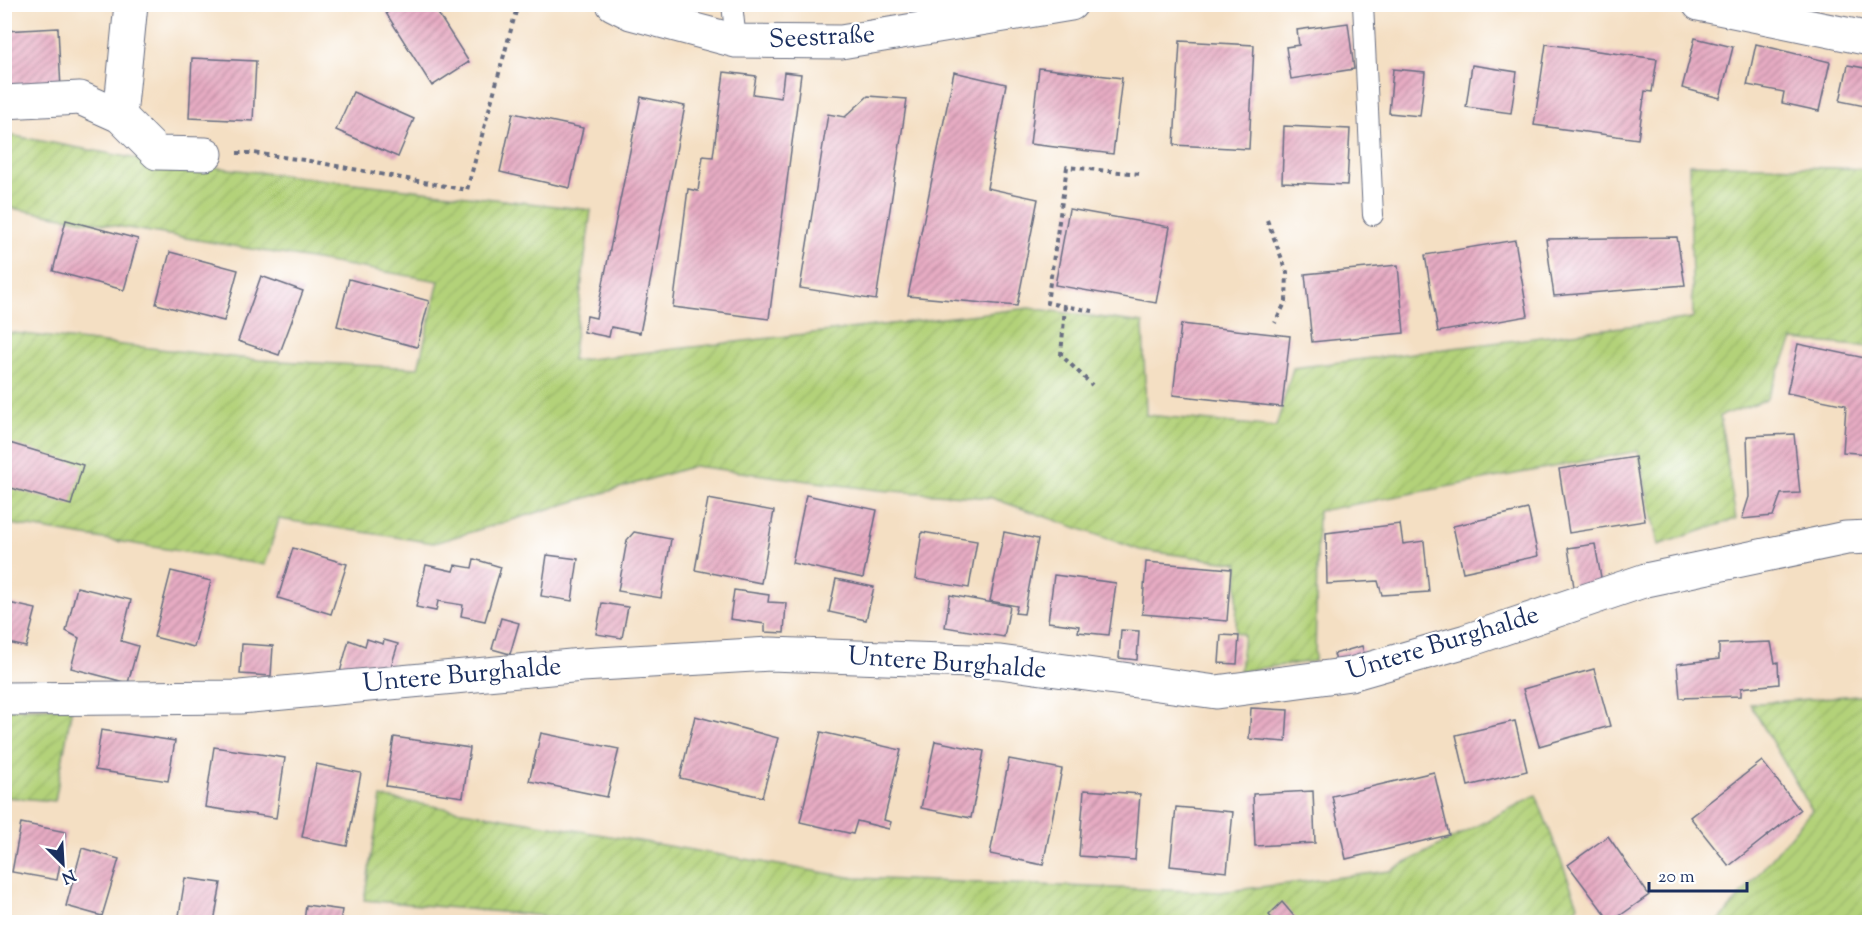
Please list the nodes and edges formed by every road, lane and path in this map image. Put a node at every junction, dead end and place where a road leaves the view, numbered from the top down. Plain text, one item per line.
1 (131, 4) edge
2 (519, 4) edge
3 (613, 4) edge
4 (732, 4) edge
5 (1071, 4) edge
6 (1364, 4) edge
7 (1715, 6) edge
8 (1869, 39) edge
9 (736, 41) junction
10 (4, 102) edge
11 (120, 116) junction
12 (206, 154) joint
13 (1141, 174) dead end
14 (1372, 215) dead end
15 (1267, 220) dead end
16 (1065, 306) junction
17 (1093, 311) dead end
18 (1275, 323) dead end
19 (1092, 385) dead end
20 (1869, 537) edge
21 (4, 699) edge

1 - 11 street
2 - 12 path
3 - 9 street, Seestraße
4 - 9 lane
5 - 9 street, Seestraße
6 - 14 lane
7 - 8 street
10 - 11 street
11 - 12 street
13 - 16 path
15 - 18 path
16 - 17 path
16 - 19 path
20 - 21 street, Untere Burghalde

